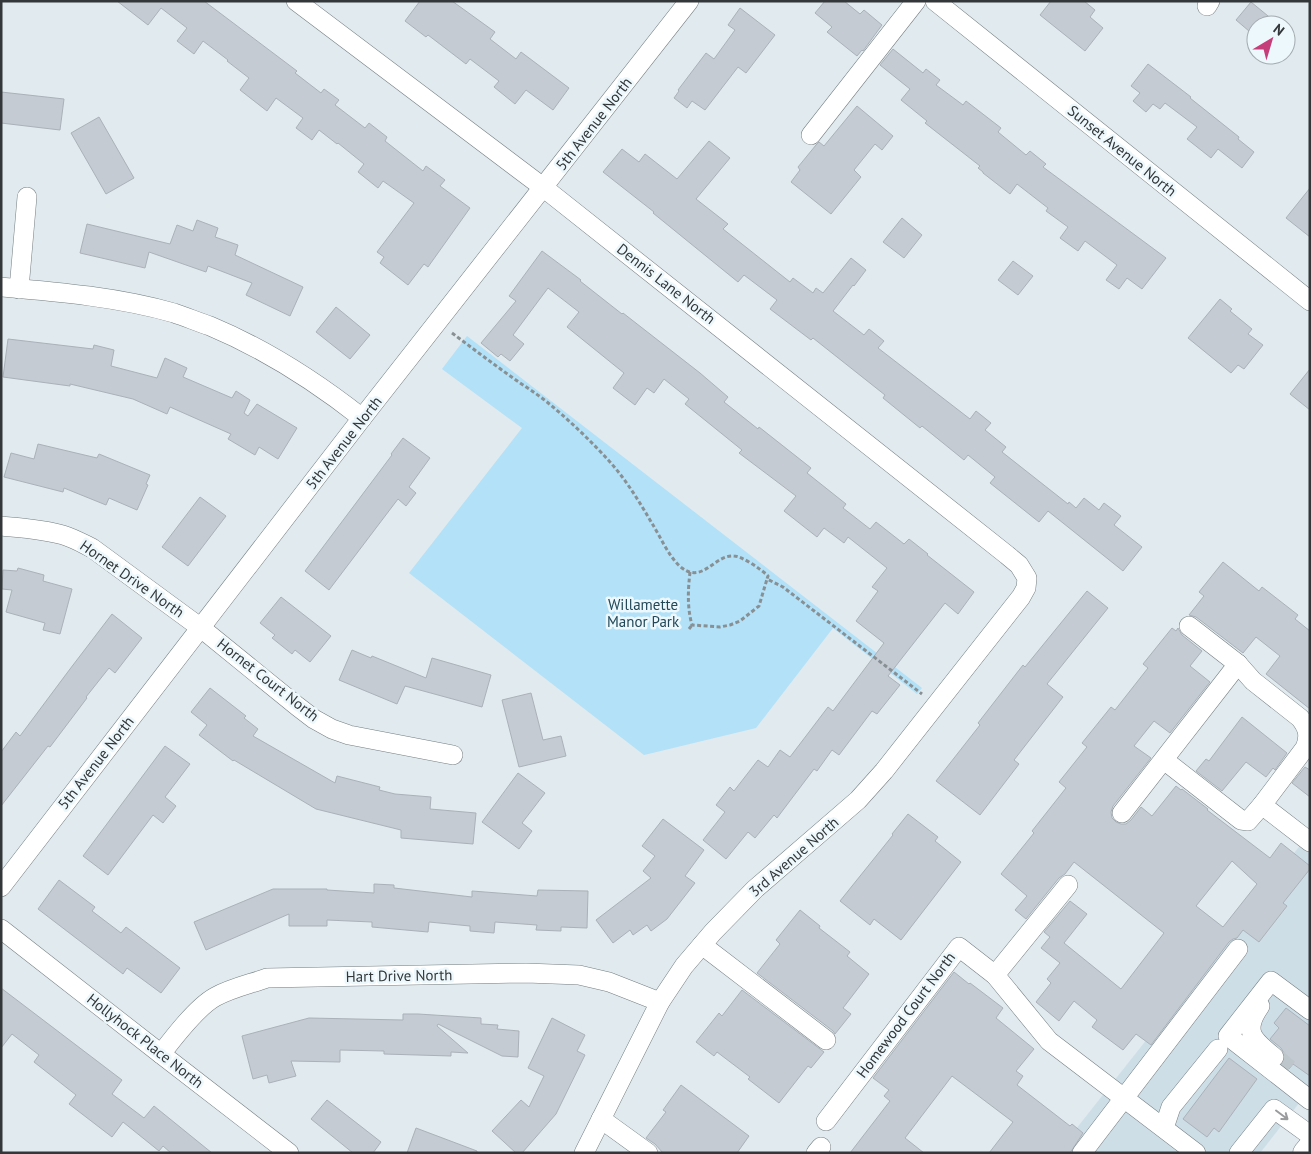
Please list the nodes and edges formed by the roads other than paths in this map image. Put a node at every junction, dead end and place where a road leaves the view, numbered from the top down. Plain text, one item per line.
1 (296, 1) edge
2 (689, 1) edge
3 (916, 1) edge
4 (935, 1) edge
5 (811, 135) dead end
6 (544, 188) junction
7 (27, 197) dead end
8 (10, 288) edge
9 (1310, 301) edge
10 (362, 418) junction
11 (1, 526) edge
12 (1027, 578) joint
13 (1189, 626) dead end
14 (201, 628) junction
15 (1238, 664) junction
16 (453, 755) dead end
17 (1164, 760) junction
18 (1262, 805) junction
19 (1122, 813) dead end
20 (1310, 842) edge
21 (1068, 885) dead end
22 (1, 886) edge
23 (1, 929) edge
24 (702, 945) junction
25 (1238, 948) dead end
26 (995, 975) junction
27 (660, 1002) junction
28 (1307, 1008) edge
29 (826, 1040) dead end
30 (1218, 1049) dead end
31 (161, 1054) junction
32 (1125, 1098) junction
33 (1306, 1098) edge
34 (601, 1120) junction
35 (826, 1121) dead end
36 (1164, 1128) junction
37 (1310, 1135) edge
38 (1310, 1147) edge
39 (289, 1153) edge
40 (584, 1153) edge
41 (648, 1153) edge
42 (1082, 1153) edge
43 (1196, 1153) edge
44 (1239, 1153) edge
45 (1305, 1153) edge

1 - 6 street, Dennis Lane North
2 - 6 street, 5th Avenue North
3 - 5 street
4 - 9 street, Sunset Avenue North
6 - 10 street, 5th Avenue North
6 - 12 street, Dennis Lane North
7 - 8 street
8 - 10 street
10 - 14 street, 5th Avenue North
11 - 14 street, Hornet Drive North
12 - 24 street, 3rd Avenue North
13 - 15 street
14 - 16 street, Hornet Court North
14 - 22 street, 5th Avenue North
15 - 17 street
15 - 18 street
17 - 18 street
17 - 19 street
18 - 20 street
21 - 26 street
23 - 31 street, Hollyhock Place North
24 - 27 street, 3rd Avenue North
24 - 29 street
25 - 32 street
26 - 32 street, Homewood Court North
26 - 35 street, Homewood Court North
27 - 31 street, Hart Drive North
27 - 34 street, 3rd Avenue North
28 - 33 street
28 - 33 street
30 - 36 street
31 - 39 street, Hollyhock Place North
32 - 36 street, Homewood Court North
32 - 42 street
34 - 40 street, 3rd Avenue North
34 - 41 street
36 - 43 street, Homewood Court North
44 -> 37 street
38 - 45 main road

